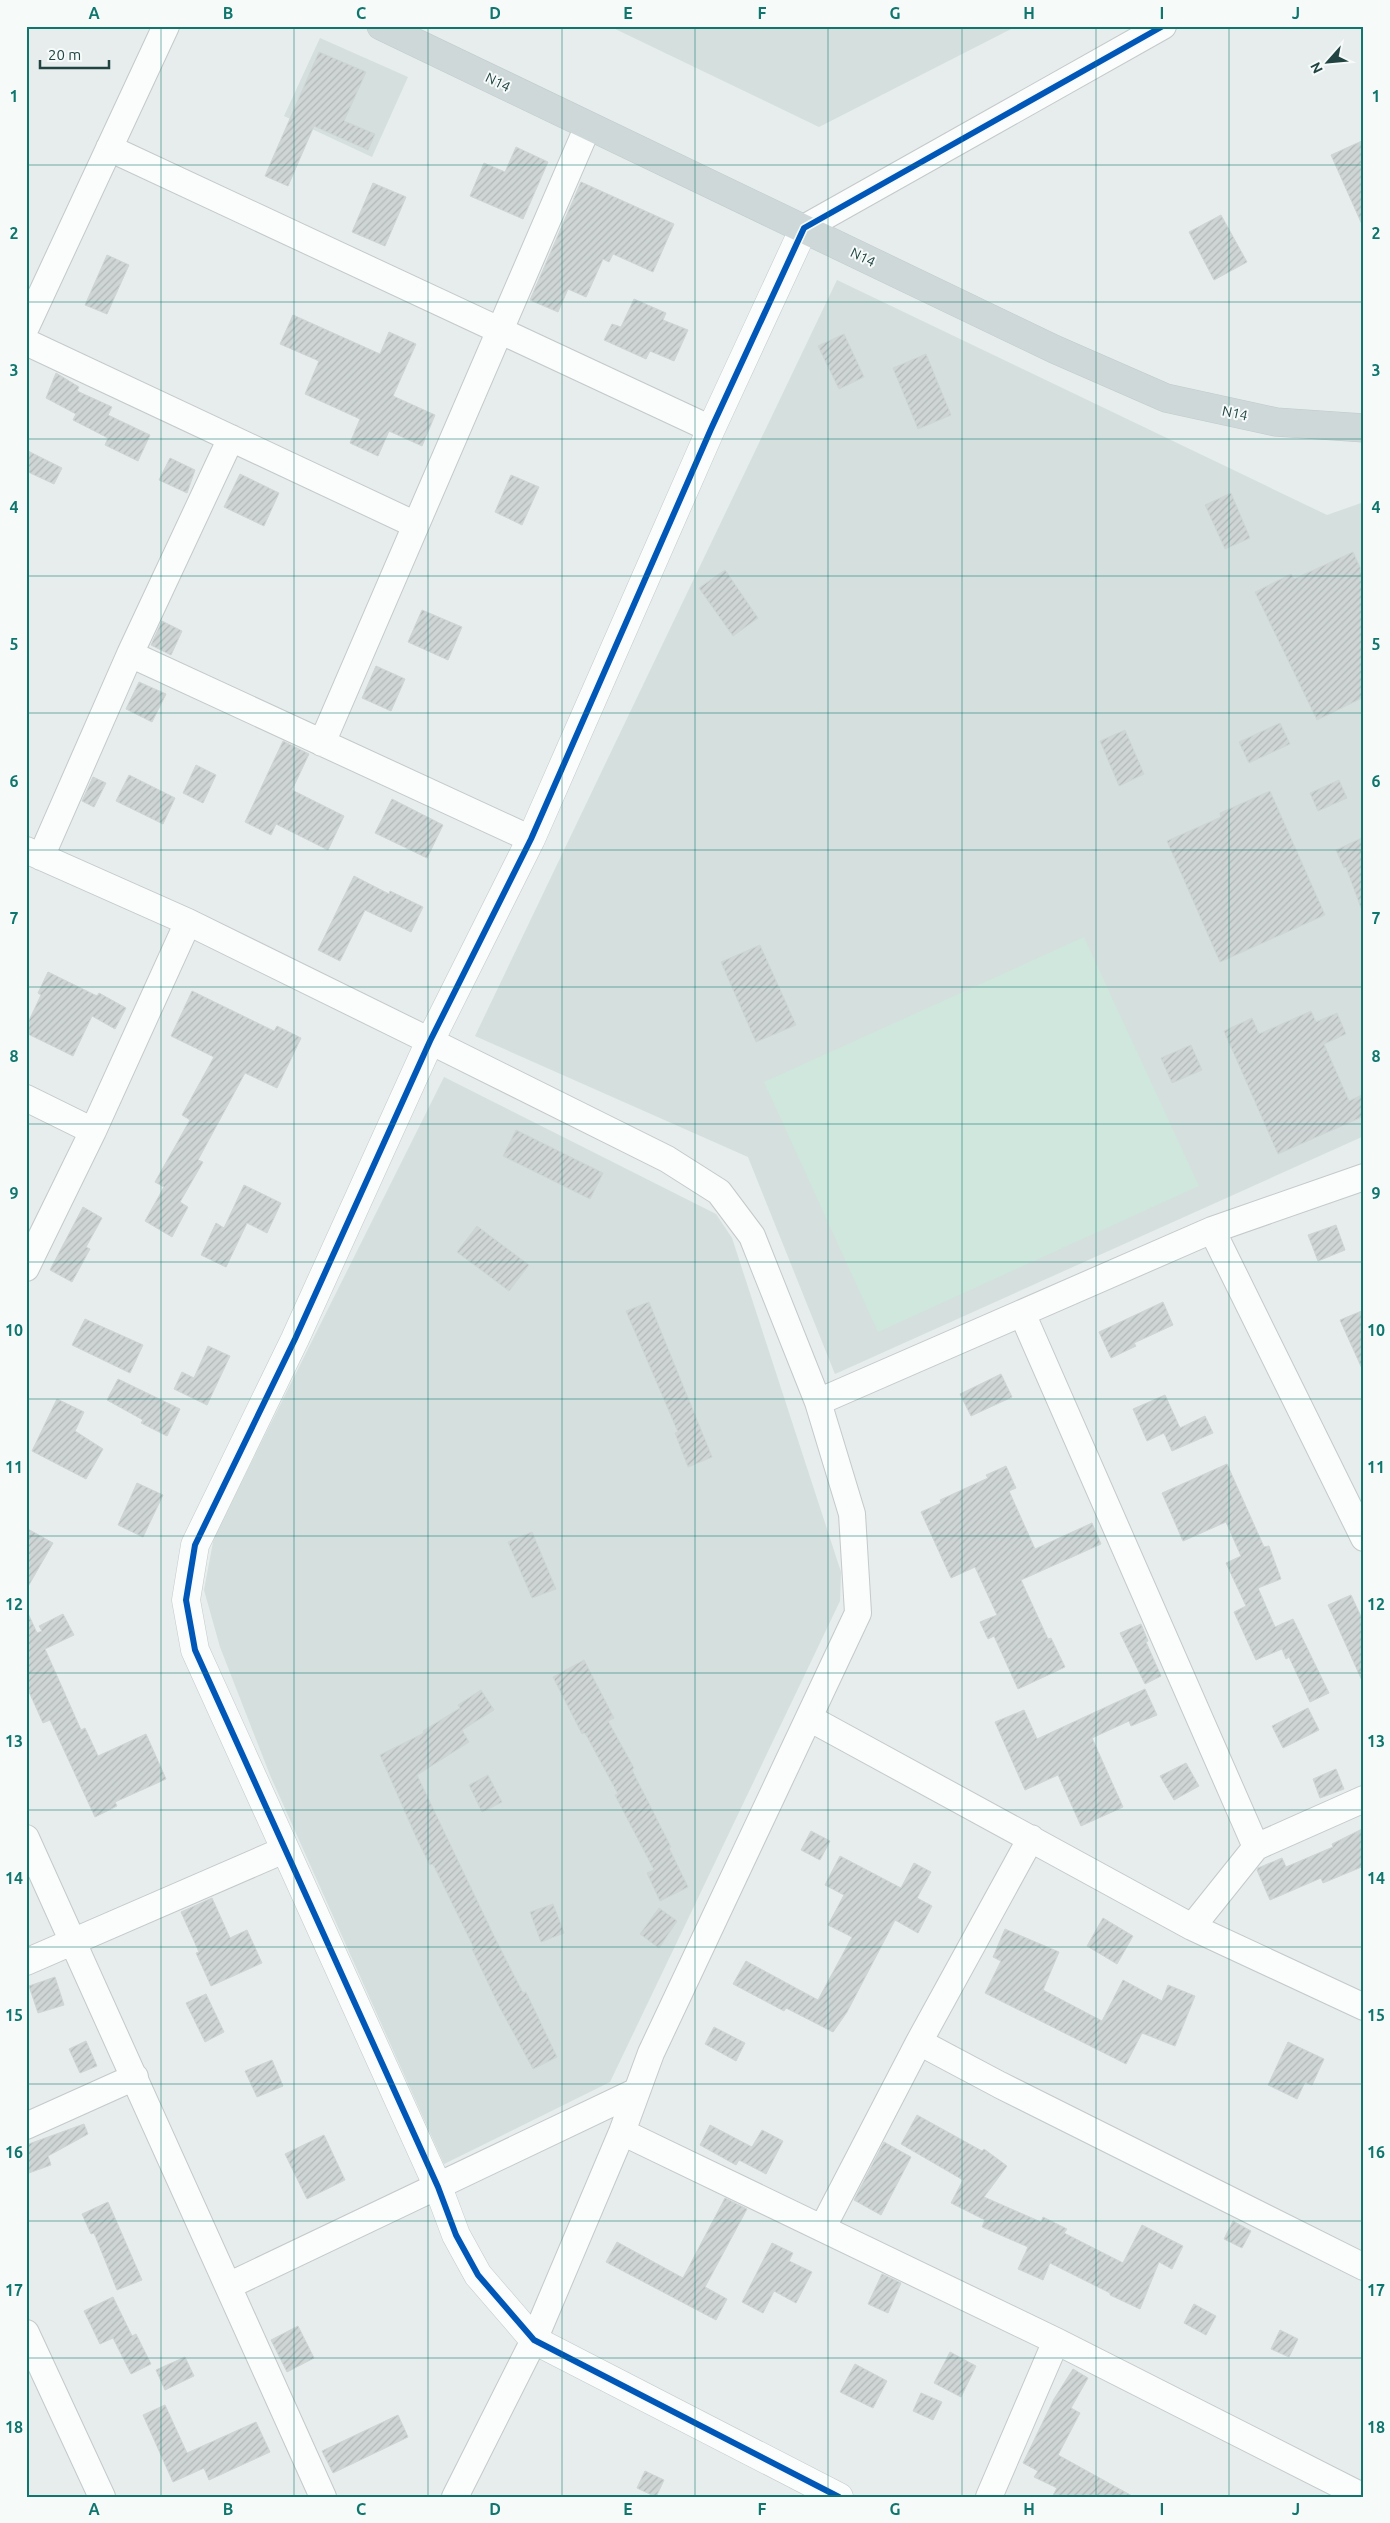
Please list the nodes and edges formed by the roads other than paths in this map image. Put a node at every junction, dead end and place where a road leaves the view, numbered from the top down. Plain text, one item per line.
1 (166, 26) edge
2 (381, 26) edge
3 (1163, 26) edge
4 (588, 126) junction
5 (109, 148) junction
6 (804, 228) junction
7 (26, 327) edge
8 (499, 331) junction
9 (26, 342) edge
10 (1364, 428) edge
11 (711, 429) junction
12 (231, 438) junction
13 (416, 525) junction
14 (130, 654) junction
15 (322, 743) junction
16 (530, 840) junction
17 (33, 853) edge
18 (188, 922) junction
19 (430, 1041) junction
20 (26, 1098) edge
21 (93, 1131) junction
22 (1364, 1178) edge
23 (1212, 1230) junction
24 (26, 1268) edge
25 (1022, 1313) junction
26 (818, 1402) junction
27 (1364, 1538) edge
28 (810, 1719) junction
29 (1364, 1798) edge
30 (26, 1838) edge
31 (1031, 1838) junction
32 (1256, 1847) junction
33 (284, 1850) junction
34 (1192, 1927) junction
35 (74, 1941) junction
36 (26, 1962) edge
37 (1364, 2006) edge
38 (919, 2042) junction
39 (135, 2078) junction
40 (638, 2090) junction
41 (26, 2126) edge
42 (622, 2132) junction
43 (438, 2188) junction
44 (823, 2227) junction
45 (1364, 2267) edge
46 (228, 2286) junction
47 (26, 2333) edge
48 (534, 2340) junction
49 (1056, 2341) junction
50 (1364, 2496) edge
51 (102, 2497) edge
52 (323, 2497) edge
53 (455, 2497) edge
54 (839, 2497) edge
55 (989, 2497) edge

1 - 5 street
2 - 4 main road, N14
3 - 6 street
4 - 6 main road, N14
4 - 8 street
5 - 7 street
5 - 8 street
6 - 10 main road, N14
6 - 11 street
8 - 11 street
8 - 13 street
9 - 12 street
11 - 16 street
12 - 13 street
12 - 14 street
13 - 15 street
14 - 15 street
14 - 17 street
15 - 16 street
16 - 19 street
17 - 18 street
18 - 19 street
18 - 21 street
19 - 26 street
19 - 33 street
20 - 21 street
21 - 24 street
22 - 23 street
23 - 25 street
23 - 27 street
25 - 26 street
25 - 32 street
26 - 28 street
28 - 31 street
28 - 40 street
29 - 32 street
30 - 35 street
31 - 34 street
31 - 38 street
32 - 34 street
33 - 35 street
33 - 43 street
34 - 37 street
35 - 36 street
35 - 39 street
38 - 44 street
38 - 45 street
39 - 41 street
39 - 46 street
40 - 42 street
40 - 43 street
42 - 44 street
42 - 48 street
43 - 46 street
43 - 48 street
44 - 49 street
46 - 52 street
47 - 51 street
48 - 53 street
48 - 54 street
49 - 50 street
49 - 55 street

